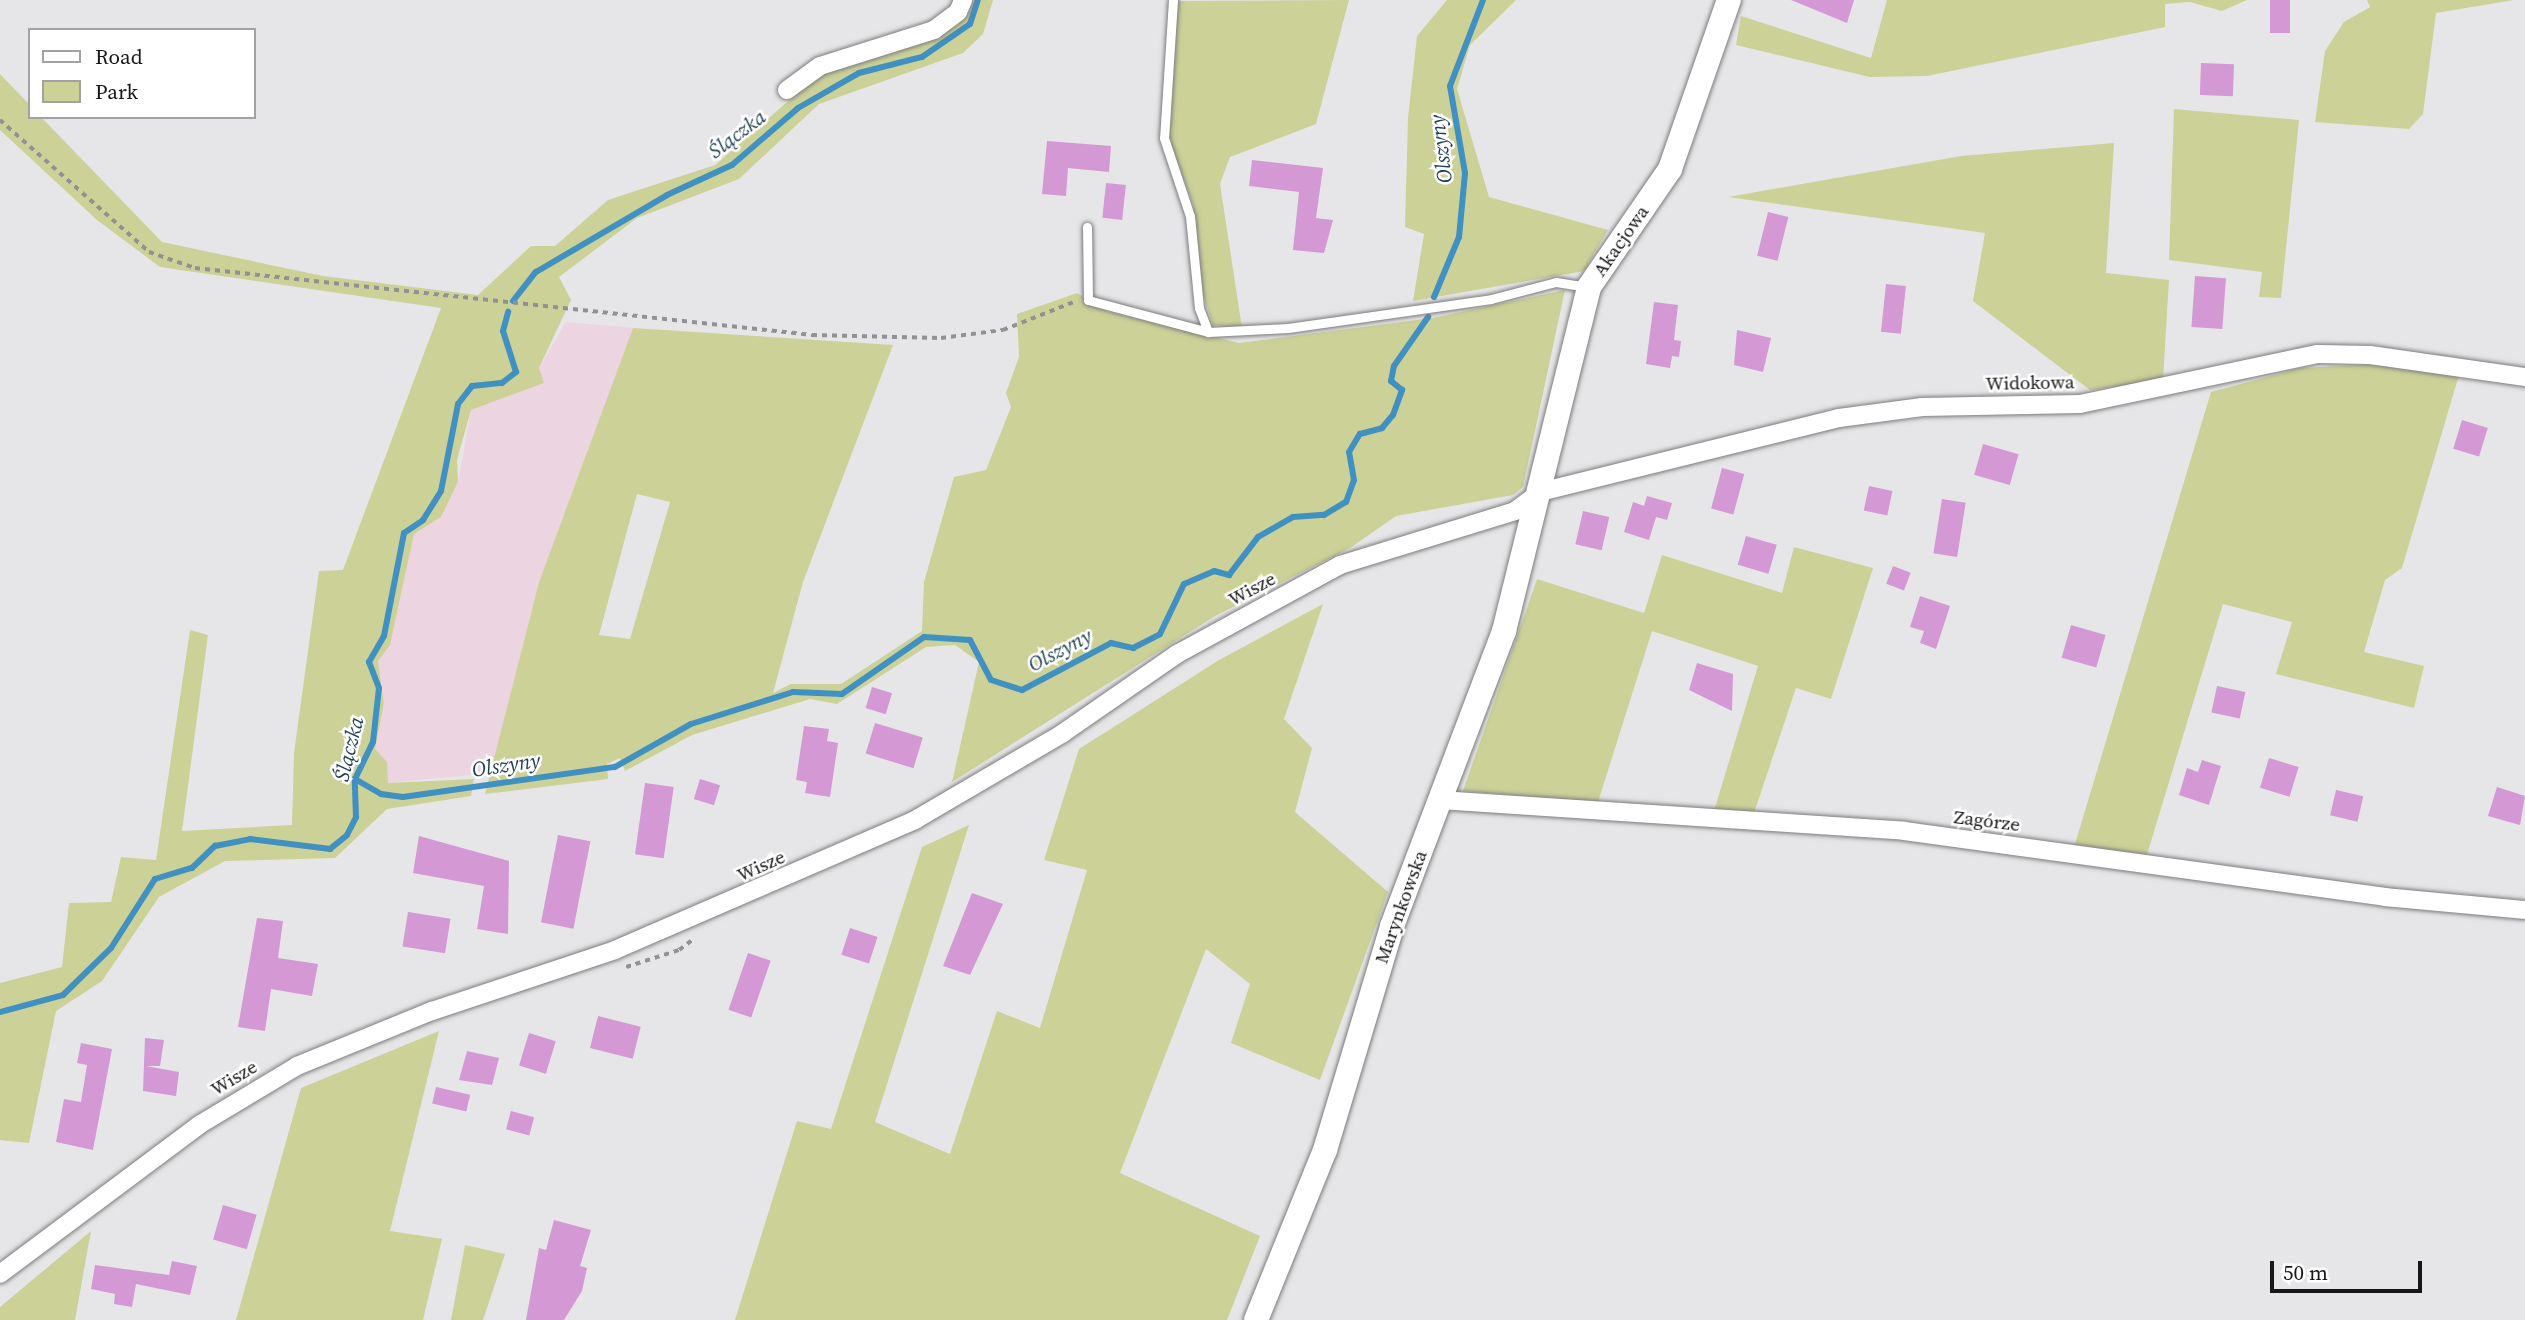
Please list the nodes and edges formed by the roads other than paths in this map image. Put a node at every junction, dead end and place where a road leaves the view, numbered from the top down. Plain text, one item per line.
1 (963, 0) edge
2 (1173, 0) edge
3 (1729, 0) edge
4 (787, 90) dead end
5 (1087, 227) dead end
6 (1589, 287) junction
7 (1208, 332) junction
8 (2525, 377) edge
9 (1540, 492) junction
10 (1441, 800) junction
11 (2525, 910) edge
12 (0, 1274) edge
13 (1256, 1320) edge

1 - 4 street
2 - 7 lane
3 - 6 street, Akacjowa
5 - 7 lane
6 - 7 lane
6 - 9 street, Akacjowa
8 - 9 street, Widokowa
9 - 10 street, Marynkowska
9 - 12 street, Wisze
10 - 11 street, Zagórze
10 - 13 street, Marynkowska

